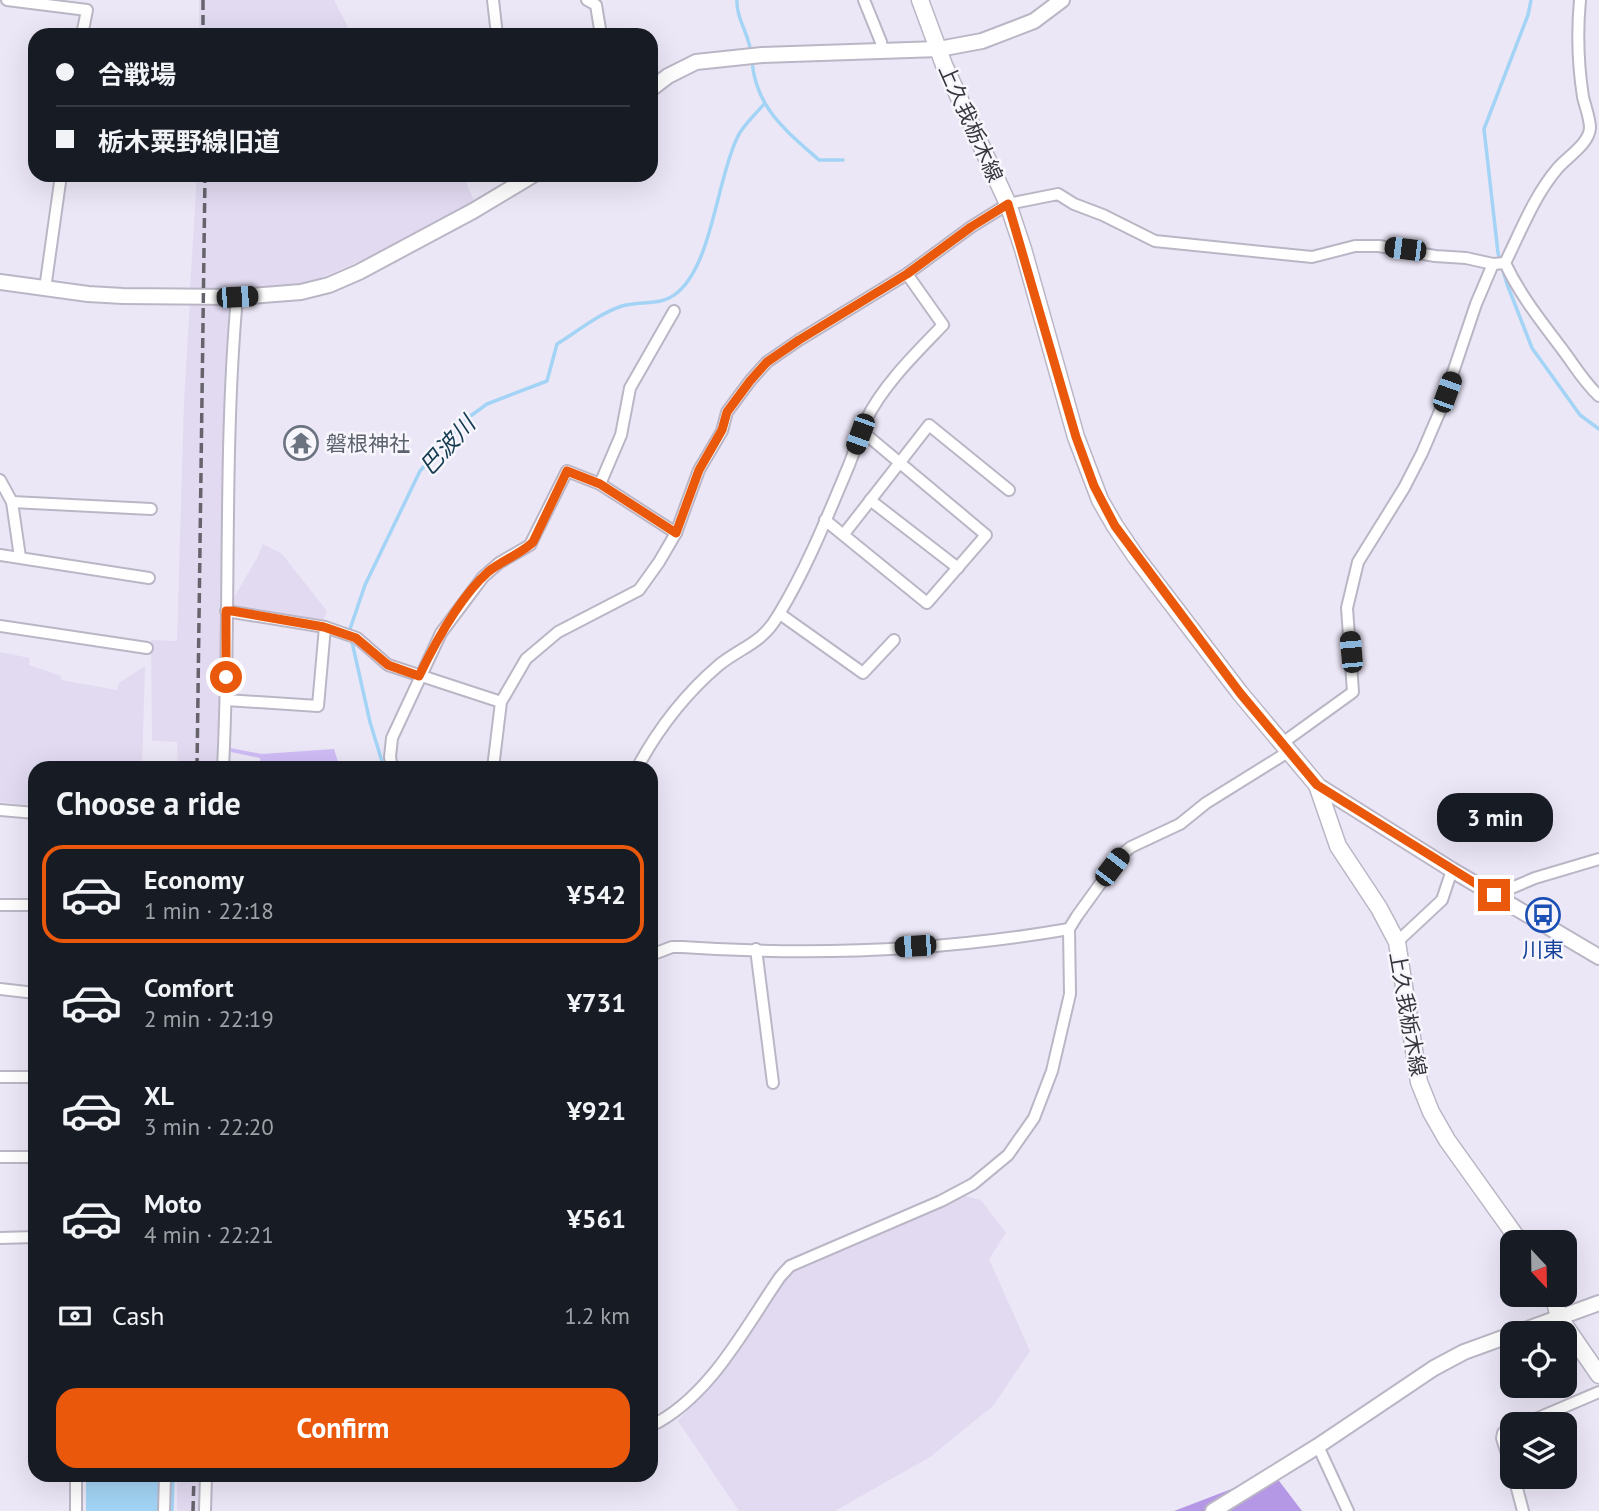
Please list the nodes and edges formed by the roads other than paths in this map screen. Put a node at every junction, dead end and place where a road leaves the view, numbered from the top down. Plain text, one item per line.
1 (7, 0) edge
2 (492, 0) edge
3 (587, 0) edge
4 (864, 0) edge
5 (920, 0) edge
6 (1062, 0) edge
7 (1580, 0) edge
8 (84, 28) edge
9 (496, 28) edge
10 (600, 28) edge
11 (939, 48) junction
12 (882, 50) junction
13 (658, 84) edge
14 (1595, 125) edge
15 (60, 182) edge
16 (518, 182) edge
17 (1008, 204) junction
18 (1499, 263) junction
19 (907, 274) junction
20 (0, 282) edge
21 (45, 289) junction
22 (237, 297) junction
23 (674, 311) dead end
24 (1599, 396) edge
25 (860, 434) junction
26 (900, 463) junction
27 (0, 481) edge
28 (600, 484) junction
29 (1009, 490) dead end
30 (870, 500) junction
31 (12, 502) junction
32 (151, 509) dead end
33 (825, 520) junction
34 (676, 533) junction
35 (844, 534) junction
36 (0, 555) edge
37 (20, 557) junction
38 (958, 568) junction
39 (149, 578) dead end
40 (226, 611) junction
41 (779, 614) junction
42 (0, 626) edge
43 (324, 627) junction
44 (894, 640) dead end
45 (148, 648) dead end
46 (419, 676) junction
47 (226, 701) junction
48 (501, 702) junction
49 (1284, 748) junction
50 (223, 761) edge
51 (391, 761) edge
52 (495, 761) edge
53 (641, 761) edge
54 (1317, 785) junction
55 (0, 810) edge
56 (28, 812) edge
57 (1599, 859) edge
58 (1452, 870) junction
59 (1494, 895) junction
60 (0, 905) edge
61 (28, 905) edge
62 (1069, 929) junction
63 (1397, 942) junction
64 (756, 950) junction
65 (658, 952) edge
66 (1599, 957) edge
67 (0, 989) edge
68 (28, 992) edge
69 (0, 1077) edge
70 (28, 1077) edge
71 (773, 1083) dead end
72 (0, 1157) edge
73 (28, 1157) edge
74 (1511, 1230) edge
75 (28, 1237) edge
76 (0, 1238) edge
77 (1599, 1303) edge
78 (1556, 1307) edge
79 (1559, 1317) junction
80 (1599, 1375) edge
81 (1599, 1392) edge
82 (1552, 1412) edge
83 (658, 1422) edge
84 (1318, 1446) junction
85 (76, 1482) edge
86 (164, 1482) edge
87 (206, 1482) edge
88 (1517, 1489) edge
89 (76, 1511) edge
90 (164, 1511) edge
91 (205, 1511) edge
92 (1213, 1511) edge
93 (1348, 1511) edge
94 (1523, 1511) edge

1 - 8 street
2 - 9 street
3 - 10 street
4 - 12 street
5 - 11 main road, 上久我栃木線
6 - 11 street
7 - 14 street
11 - 12 street
11 - 17 main road, 上久我栃木線
12 - 13 street
14 - 18 street
15 - 21 street
16 - 22 street
17 - 18 street
17 - 19 street
17 - 49 main road, 上久我栃木線
18 - 24 street
18 - 49 street
19 - 25 street
19 - 34 street
20 - 21 street
21 - 22 street
22 - 40 street
23 - 28 street
25 - 26 street
25 - 33 street
26 - 29 street
26 - 30 street
26 - 38 street
27 - 31 street
28 - 34 street
28 - 46 street
30 - 35 street
30 - 38 street
31 - 32 street
31 - 37 street
33 - 35 street
33 - 41 street
34 - 48 street
35 - 38 street
36 - 37 street
37 - 39 street
40 - 43 street
40 - 47 street
41 - 44 street
41 - 53 street
42 - 45 street
43 - 46 street
43 - 47 street
46 - 48 street
46 - 51 street
47 - 50 street
48 - 52 street
49 - 54 main road, 上久我栃木線
49 - 62 street
54 - 58 street
54 - 63 main road, 上久我栃木線
55 - 56 street
57 - 59 street
58 - 59 street
58 - 63 street
59 - 66 street
60 - 61 street
62 - 64 street
62 - 83 street
63 - 74 main road, 上久我栃木線
64 - 65 street
64 - 71 street
67 - 68 street
69 - 70 street
72 - 73 street
75 - 76 street
77 - 79 street
78 - 79 main road
79 - 80 main road
79 - 84 street
81 - 82 street
84 - 92 street
84 - 93 street
85 - 89 street
86 - 90 street
87 - 91 street
88 - 94 street

